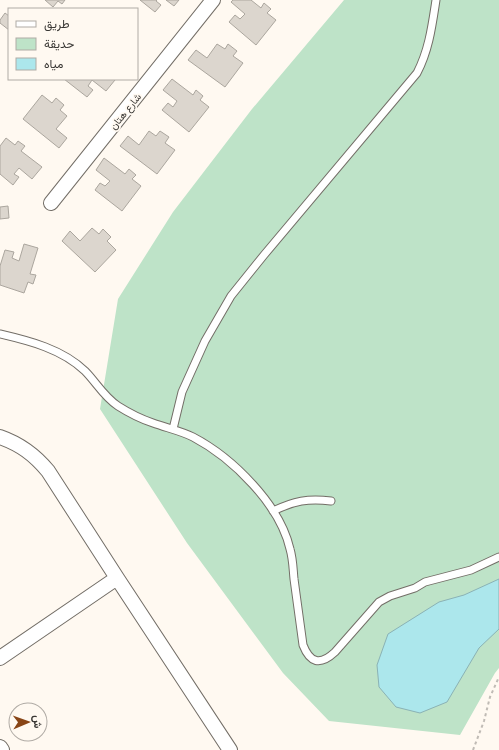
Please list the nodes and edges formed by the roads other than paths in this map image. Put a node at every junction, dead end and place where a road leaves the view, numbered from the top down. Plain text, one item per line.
1 (213, 0) edge
2 (436, 0) edge
3 (51, 203) dead end
4 (0, 334) edge
5 (173, 429) junction
6 (0, 437) edge
7 (331, 501) dead end
8 (273, 511) junction
9 (499, 557) edge
10 (116, 578) junction
11 (0, 658) edge
12 (0, 747) edge
13 (2, 750) edge
14 (230, 750) edge

1 - 3 street, شارع هتان
2 - 5 lane
4 - 5 lane
5 - 8 lane
6 - 10 street
7 - 8 lane
8 - 9 lane
10 - 11 street
10 - 14 street
12 - 13 street

